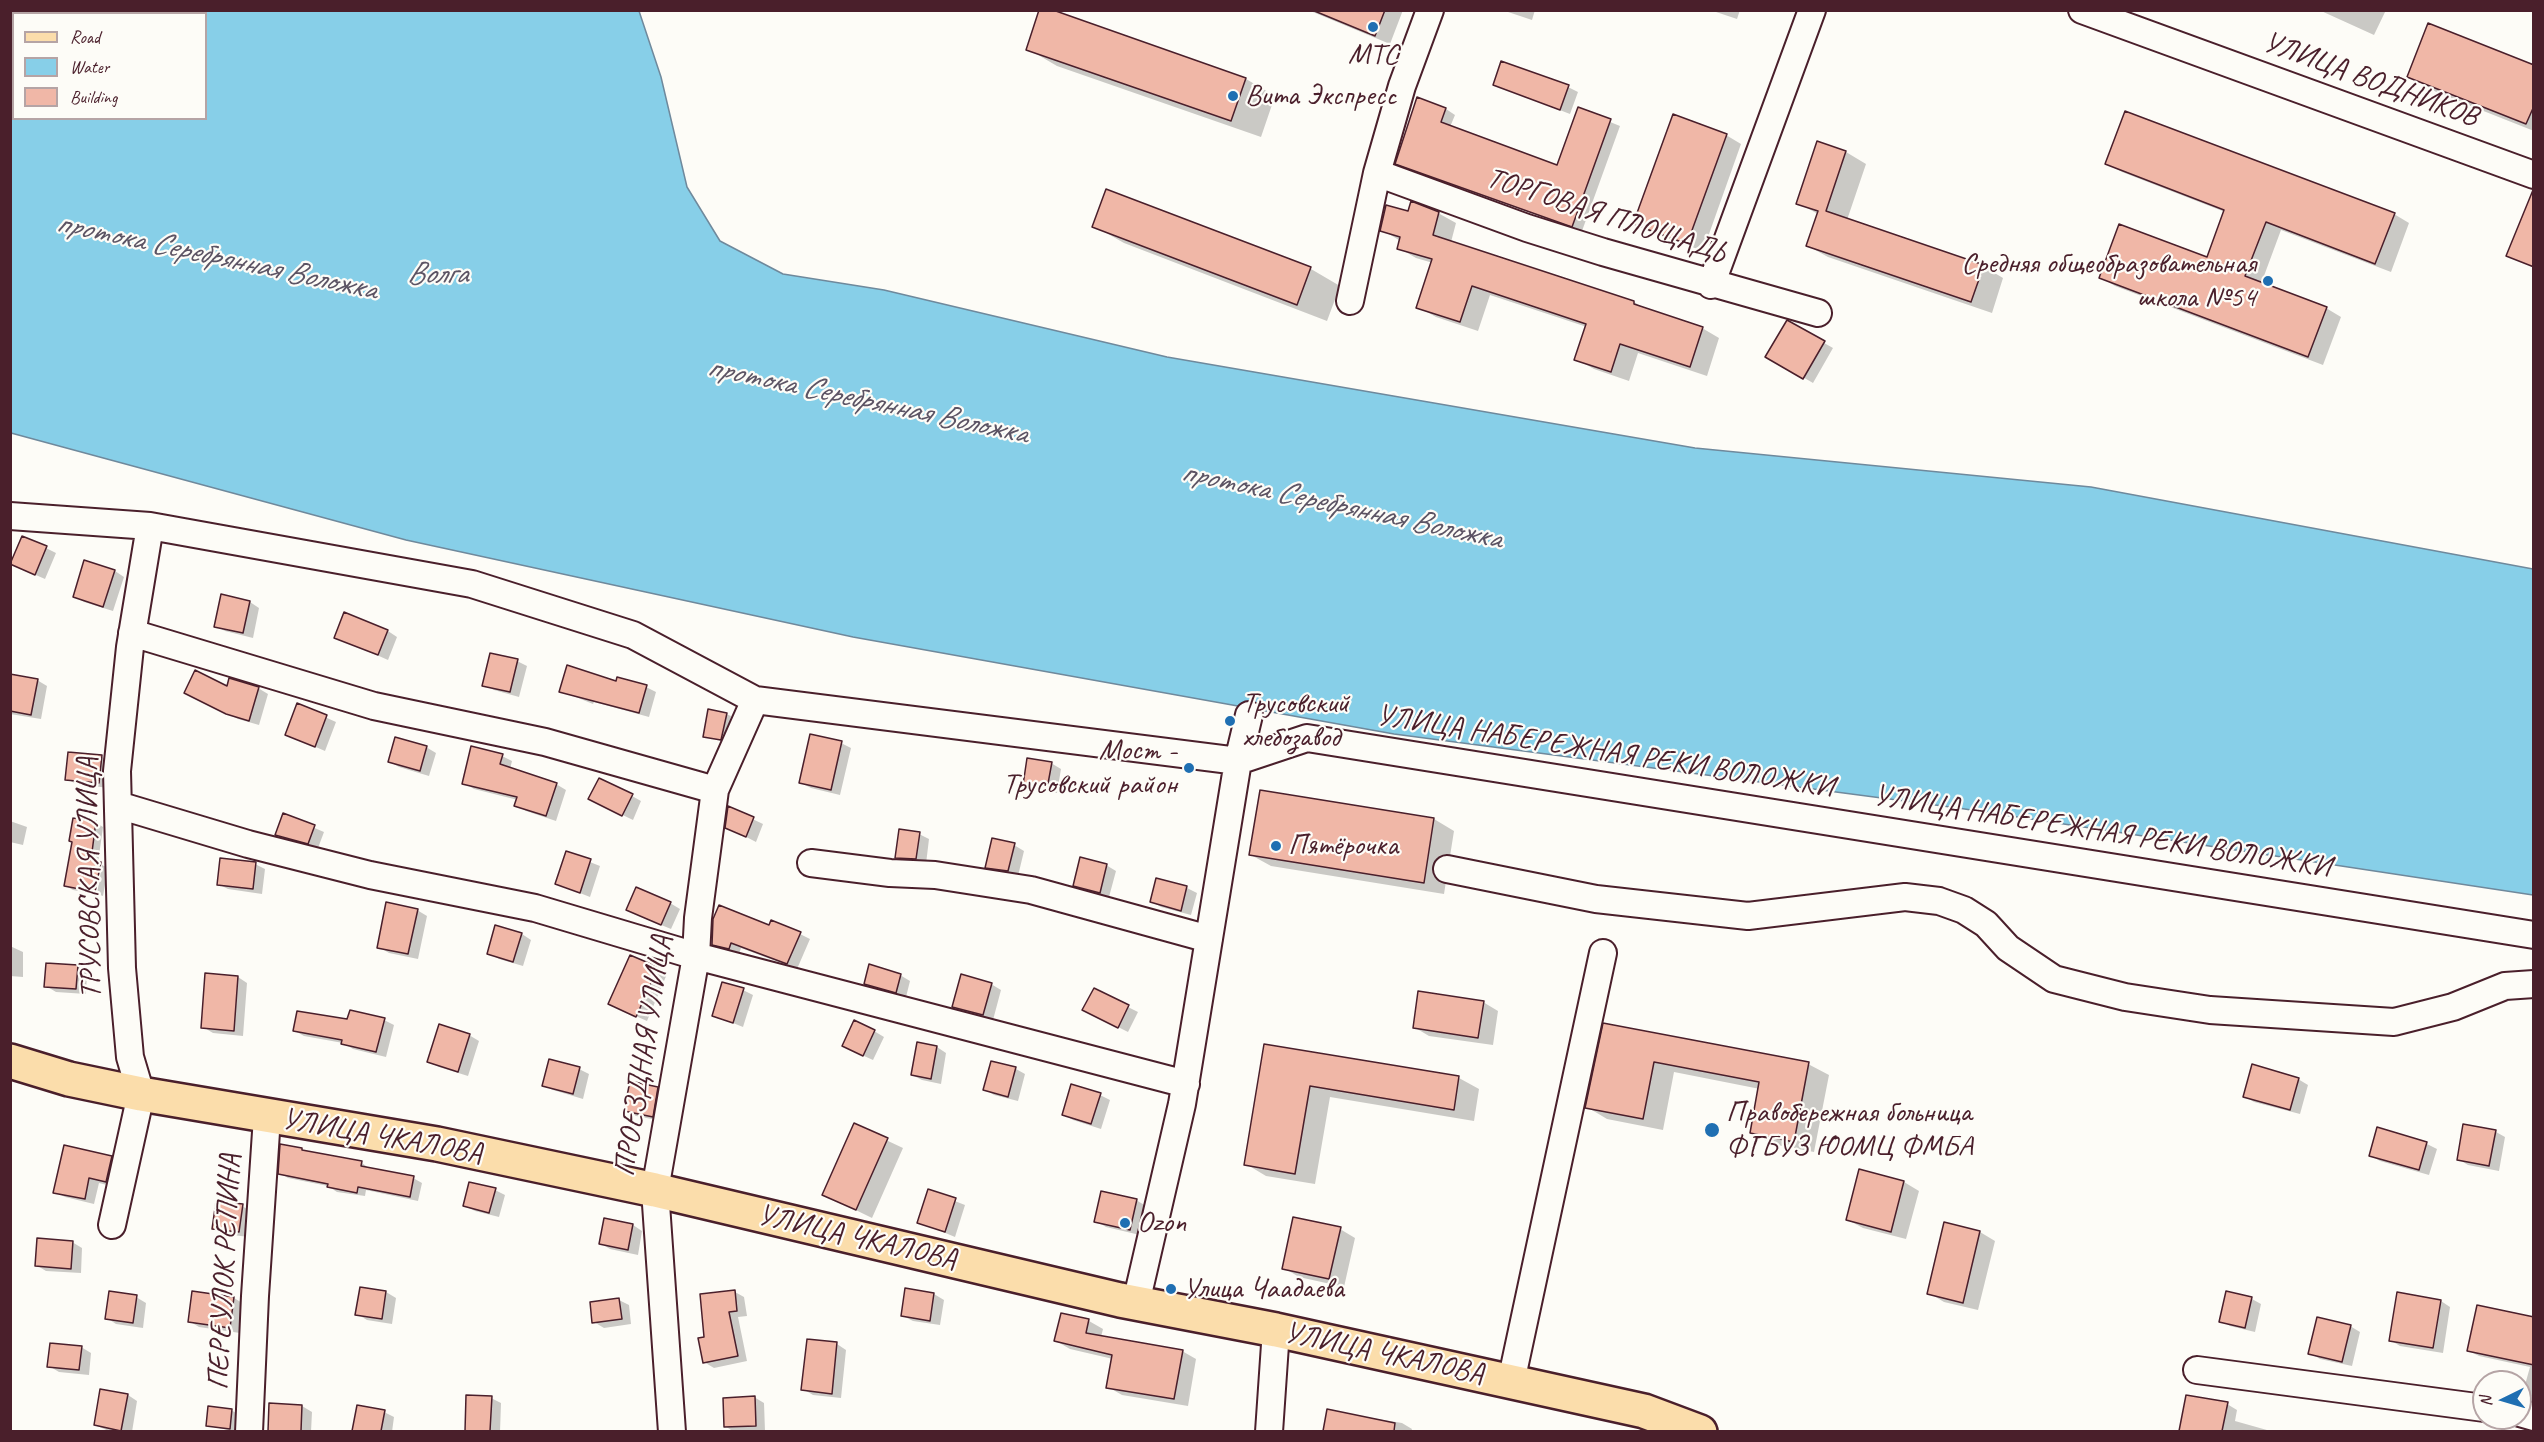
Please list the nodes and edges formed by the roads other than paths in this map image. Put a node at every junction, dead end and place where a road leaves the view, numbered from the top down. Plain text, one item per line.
1 (1430, 10) edge
2 (1812, 10) edge
3 (2082, 10) edge
4 (1377, 173) junction
5 (2534, 175) edge
6 (1711, 285) junction
7 (1350, 301) dead end
8 (1818, 313) dead end
9 (10, 516) edge
10 (150, 526) junction
11 (132, 633) junction
12 (755, 700) junction
13 (1249, 715) dead end
14 (1238, 761) junction
15 (715, 790) junction
16 (118, 805) junction
17 (812, 863) dead end
18 (1447, 869) dead end
19 (2534, 935) edge
20 (1209, 939) junction
21 (1603, 953) dead end
22 (696, 956) junction
23 (2534, 984) edge
24 (10, 1061) edge
25 (1186, 1084) junction
26 (141, 1094) junction
27 (267, 1117) junction
28 (655, 1190) junction
29 (112, 1225) dead end
30 (1136, 1303) junction
31 (1276, 1330) junction
32 (2197, 1370) dead end
33 (1511, 1382) junction
34 (2472, 1406) edge
35 (1643, 1421) edge
36 (249, 1431) edge
37 (672, 1431) edge
38 (1269, 1431) edge
39 (1700, 1431) edge

1 - 4 street
2 - 6 street
3 - 5 street, УЛИЦА ВОДНИКОВ
4 - 6 street, ТОРГОВАЯ ПЛОЩАДЬ
4 - 7 street
6 - 8 street, ТОРГОВАЯ ПЛОЩАДЬ
9 - 10 street, УЛИЦА НАБЕРЕЖНАЯ РЕКИ ВОЛОЖКИ
10 - 11 street, ТРУСОВСКАЯ УЛИЦА
10 - 12 street, УЛИЦА НАБЕРЕЖНАЯ РЕКИ ВОЛОЖКИ
11 - 15 street
11 - 16 street, ТРУСОВСКАЯ УЛИЦА
12 - 14 street, УЛИЦА НАБЕРЕЖНАЯ РЕКИ ВОЛОЖКИ
12 - 15 street, ПРОЕЗДНАЯ УЛИЦА
13 - 14 street
14 - 19 street, УЛИЦА НАБЕРЕЖНАЯ РЕКИ ВОЛОЖКИ
14 - 20 street
15 - 22 street, ПРОЕЗДНАЯ УЛИЦА
16 - 22 street
16 - 26 street, ТРУСОВСКАЯ УЛИЦА
17 - 20 street
18 - 23 street
20 - 25 street
21 - 33 street
22 - 25 street
22 - 28 street, ПРОЕЗДНАЯ УЛИЦА
24 - 26 main road, УЛИЦА ЧКАЛОВА
25 - 30 street
26 - 27 main road, УЛИЦА ЧКАЛОВА
26 - 29 street, ТРУСОВСКАЯ УЛИЦА
27 - 28 main road, УЛИЦА ЧКАЛОВА
27 - 36 street, ПЕРЕУЛОК РЕПИНА
28 - 30 main road, УЛИЦА ЧКАЛОВА
28 - 37 street, ПРОЕЗДНАЯ УЛИЦА
30 - 31 main road, УЛИЦА ЧКАЛОВА
31 - 33 main road, УЛИЦА ЧКАЛОВА
31 - 38 street
32 - 34 street
33 - 35 main road, УЛИЦА ЧКАЛОВА
35 - 39 main road, УЛИЦА ЧКАЛОВА

